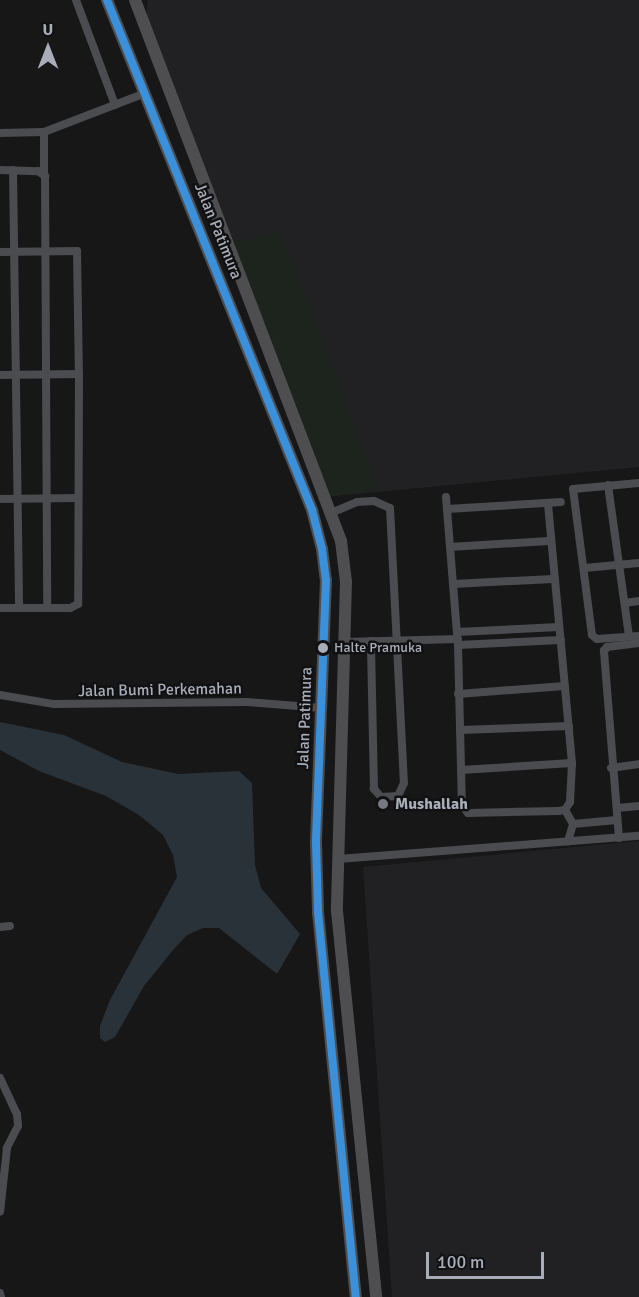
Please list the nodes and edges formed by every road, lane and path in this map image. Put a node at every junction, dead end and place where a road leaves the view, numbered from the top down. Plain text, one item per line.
1 (76, 0) edge
2 (107, 0) edge
3 (135, 0) edge
4 (143, 94) junction
5 (115, 105) junction
6 (44, 132) junction
7 (0, 133) edge
8 (0, 170) edge
9 (13, 170) junction
10 (44, 174) junction
11 (46, 251) junction
12 (0, 252) edge
13 (14, 252) junction
14 (79, 374) junction
15 (0, 375) edge
16 (16, 375) junction
17 (44, 375) junction
18 (276, 375) junction
19 (259, 382) junction
20 (639, 483) edge
21 (608, 485) junction
22 (446, 497) dead end
23 (76, 498) junction
24 (0, 499) edge
25 (17, 499) junction
26 (47, 499) junction
27 (561, 502) dead end
28 (548, 503) junction
29 (447, 509) junction
30 (331, 513) junction
31 (549, 541) junction
32 (450, 547) junction
33 (639, 563) edge
34 (620, 565) junction
35 (584, 568) junction
36 (553, 579) junction
37 (453, 584) junction
38 (639, 601) edge
39 (625, 603) junction
40 (19, 607) junction
41 (0, 608) edge
42 (47, 608) junction
43 (559, 627) junction
44 (629, 636) junction
45 (639, 636) edge
46 (458, 639) junction
47 (399, 640) junction
48 (561, 640) junction
49 (371, 641) junction
50 (345, 642) junction
51 (639, 643) edge
52 (565, 686) junction
53 (0, 694) edge
54 (458, 694) junction
55 (322, 708) junction
56 (568, 726) junction
57 (460, 730) junction
58 (572, 764) junction
59 (639, 764) edge
60 (611, 768) junction
61 (461, 770) junction
62 (639, 806) edge
63 (617, 808) junction
64 (566, 810) junction
65 (617, 820) junction
66 (573, 824) junction
67 (639, 836) edge
68 (618, 838) junction
69 (568, 841) junction
70 (338, 859) junction
71 (10, 926) dead end
72 (0, 927) edge
73 (0, 1078) edge
74 (0, 1212) edge
75 (356, 1297) edge
76 (376, 1297) edge

1 - 5 street
2 - 4 highway, Jalan Patimura
3 - 18 highway, Jalan Patimura
4 - 5 street
4 - 19 highway, Jalan Patimura
5 - 6 street
6 - 7 street
6 - 10 street
8 - 9 street
9 - 10 street
9 - 13 street
10 - 11 street
11 - 13 street
11 - 14 street
11 - 17 street
12 - 13 street
13 - 16 street
14 - 17 street
14 - 23 street
15 - 16 street
16 - 17 street
16 - 25 street
17 - 26 street
18 - 19 highway
18 - 30 highway, Jalan Patimura
19 - 55 highway, Jalan Patimura
20 - 21 street
21 - 34 street
21 - 35 street
22 - 29 street
23 - 26 street
23 - 42 street
24 - 25 street
25 - 26 street
25 - 40 street
26 - 42 street
27 - 28 street
28 - 29 street
28 - 31 street
29 - 32 street
30 - 47 street
30 - 50 highway, Jalan Patimura
31 - 32 street
31 - 36 street
32 - 37 street
33 - 34 street
34 - 35 street
34 - 39 street
35 - 44 street
36 - 37 street
36 - 43 street
37 - 46 street
38 - 39 street
39 - 44 street
40 - 41 street
40 - 42 street
43 - 46 street
43 - 48 street
44 - 45 street
46 - 47 street
46 - 48 street
46 - 54 street
47 - 49 street
47 - 49 street
48 - 52 street
49 - 50 street
50 - 70 highway, Jalan Patimura
51 - 60 street
52 - 54 street
52 - 56 street
53 - 55 street, Jalan Bumi Perkemahan
54 - 57 street
55 - 75 highway, Jalan Patimura
56 - 57 street
56 - 58 street
57 - 61 street
58 - 61 street
58 - 64 street
59 - 60 street
60 - 63 street
61 - 64 street
62 - 63 street
63 - 65 street
64 - 66 street
65 - 66 street
65 - 68 street
66 - 69 street
67 - 68 street
68 - 69 street
69 - 70 street
70 - 76 highway, Jalan Patimura
71 - 72 street
73 - 74 street

